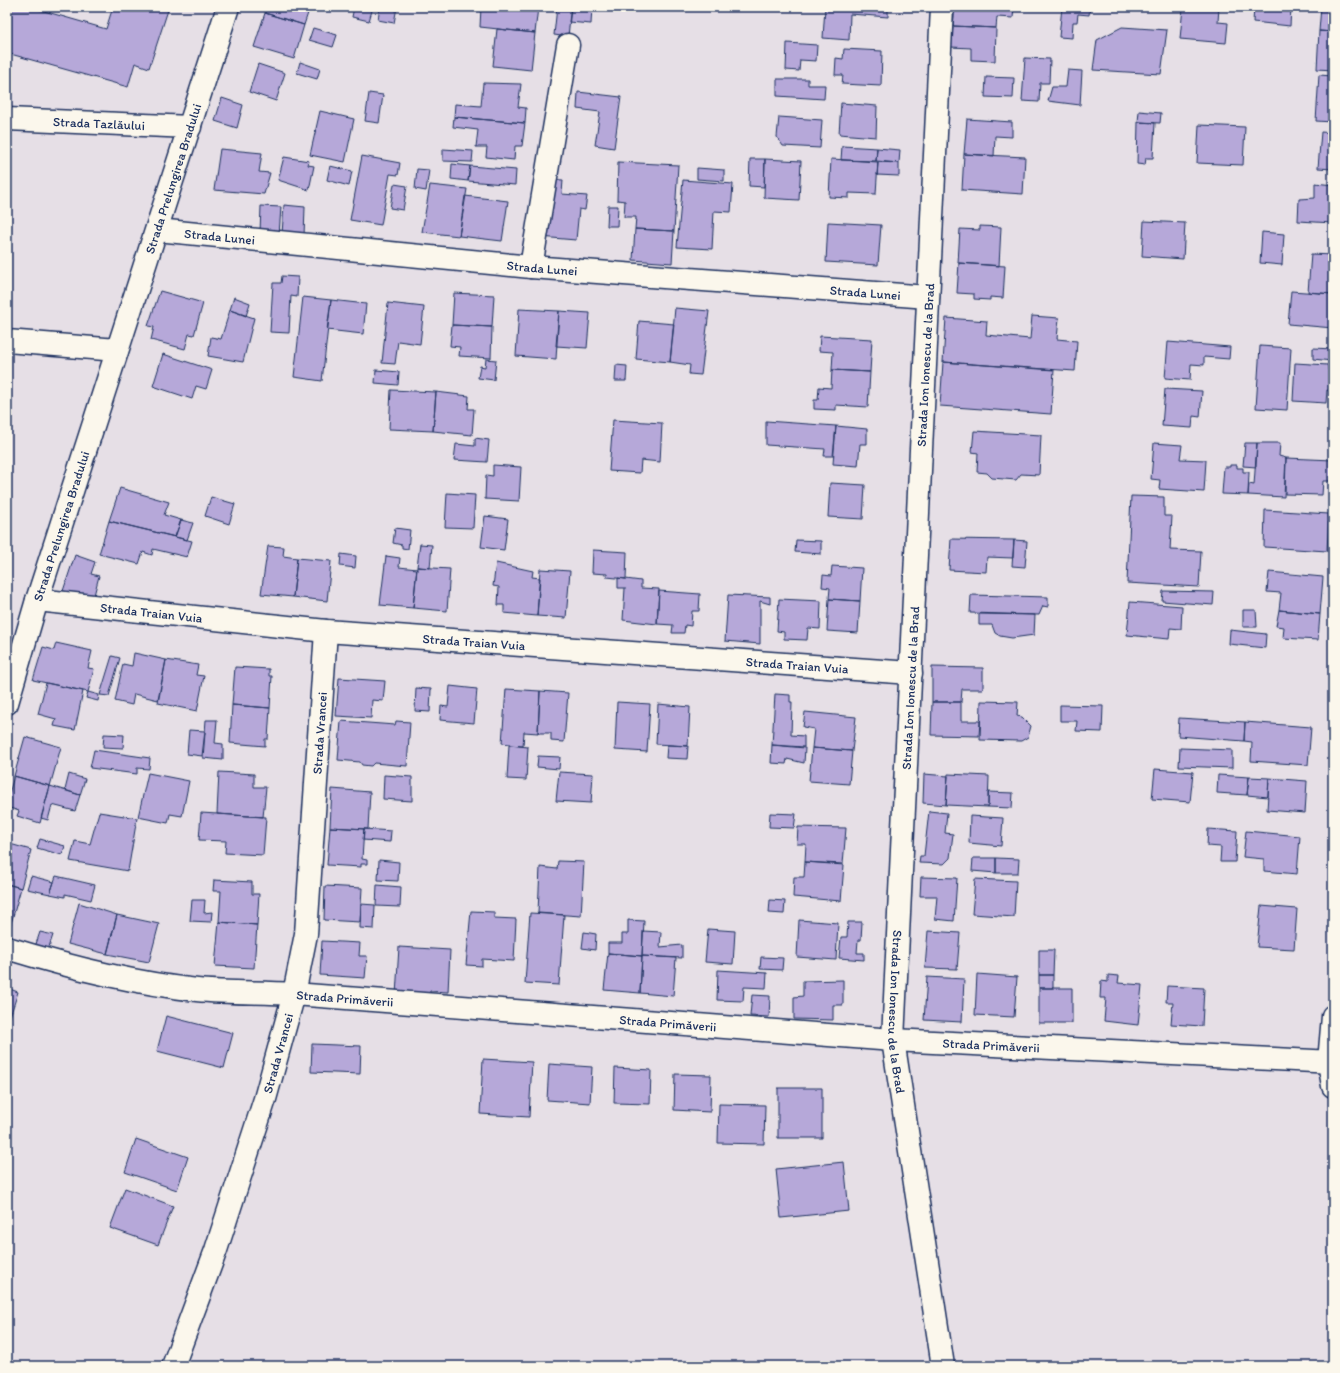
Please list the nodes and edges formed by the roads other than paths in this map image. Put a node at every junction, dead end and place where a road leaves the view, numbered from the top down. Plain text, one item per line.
1 (228, 7) edge
2 (942, 7) edge
3 (568, 45) dead end
4 (7, 118) edge
5 (190, 127) junction
6 (157, 230) junction
7 (531, 267) junction
8 (928, 297) junction
9 (7, 341) edge
10 (117, 350) junction
11 (37, 600) junction
12 (326, 631) junction
13 (911, 673) junction
14 (7, 702) edge
15 (7, 948) edge
16 (294, 994) junction
17 (1333, 1016) edge
18 (893, 1040) junction
19 (1331, 1062) edge
20 (1333, 1086) edge
21 (177, 1365) edge
22 (943, 1366) edge

1 - 5 street, Strada Prelungirea Bradului
2 - 8 street, Strada Ion Ionescu de la Brad
3 - 7 street
4 - 5 street, Strada Tazlăului
5 - 6 street, Strada Prelungirea Bradului
6 - 7 street, Strada Lunei
6 - 10 street, Strada Prelungirea Bradului
7 - 8 street, Strada Lunei
8 - 13 street, Strada Ion Ionescu de la Brad
9 - 10 street
10 - 11 street, Strada Prelungirea Bradului
11 - 12 street, Strada Traian Vuia
11 - 14 street, Strada Prelungirea Bradului
12 - 13 street, Strada Traian Vuia
12 - 16 street, Strada Vrancei
13 - 18 street, Strada Ion Ionescu de la Brad
15 - 16 street, Strada Primăverii
16 - 18 street, Strada Primăverii
16 - 21 street, Strada Vrancei
17 - 19 street
18 - 19 street, Strada Primăverii
18 - 22 street, Strada Ion Ionescu de la Brad
19 - 20 street

